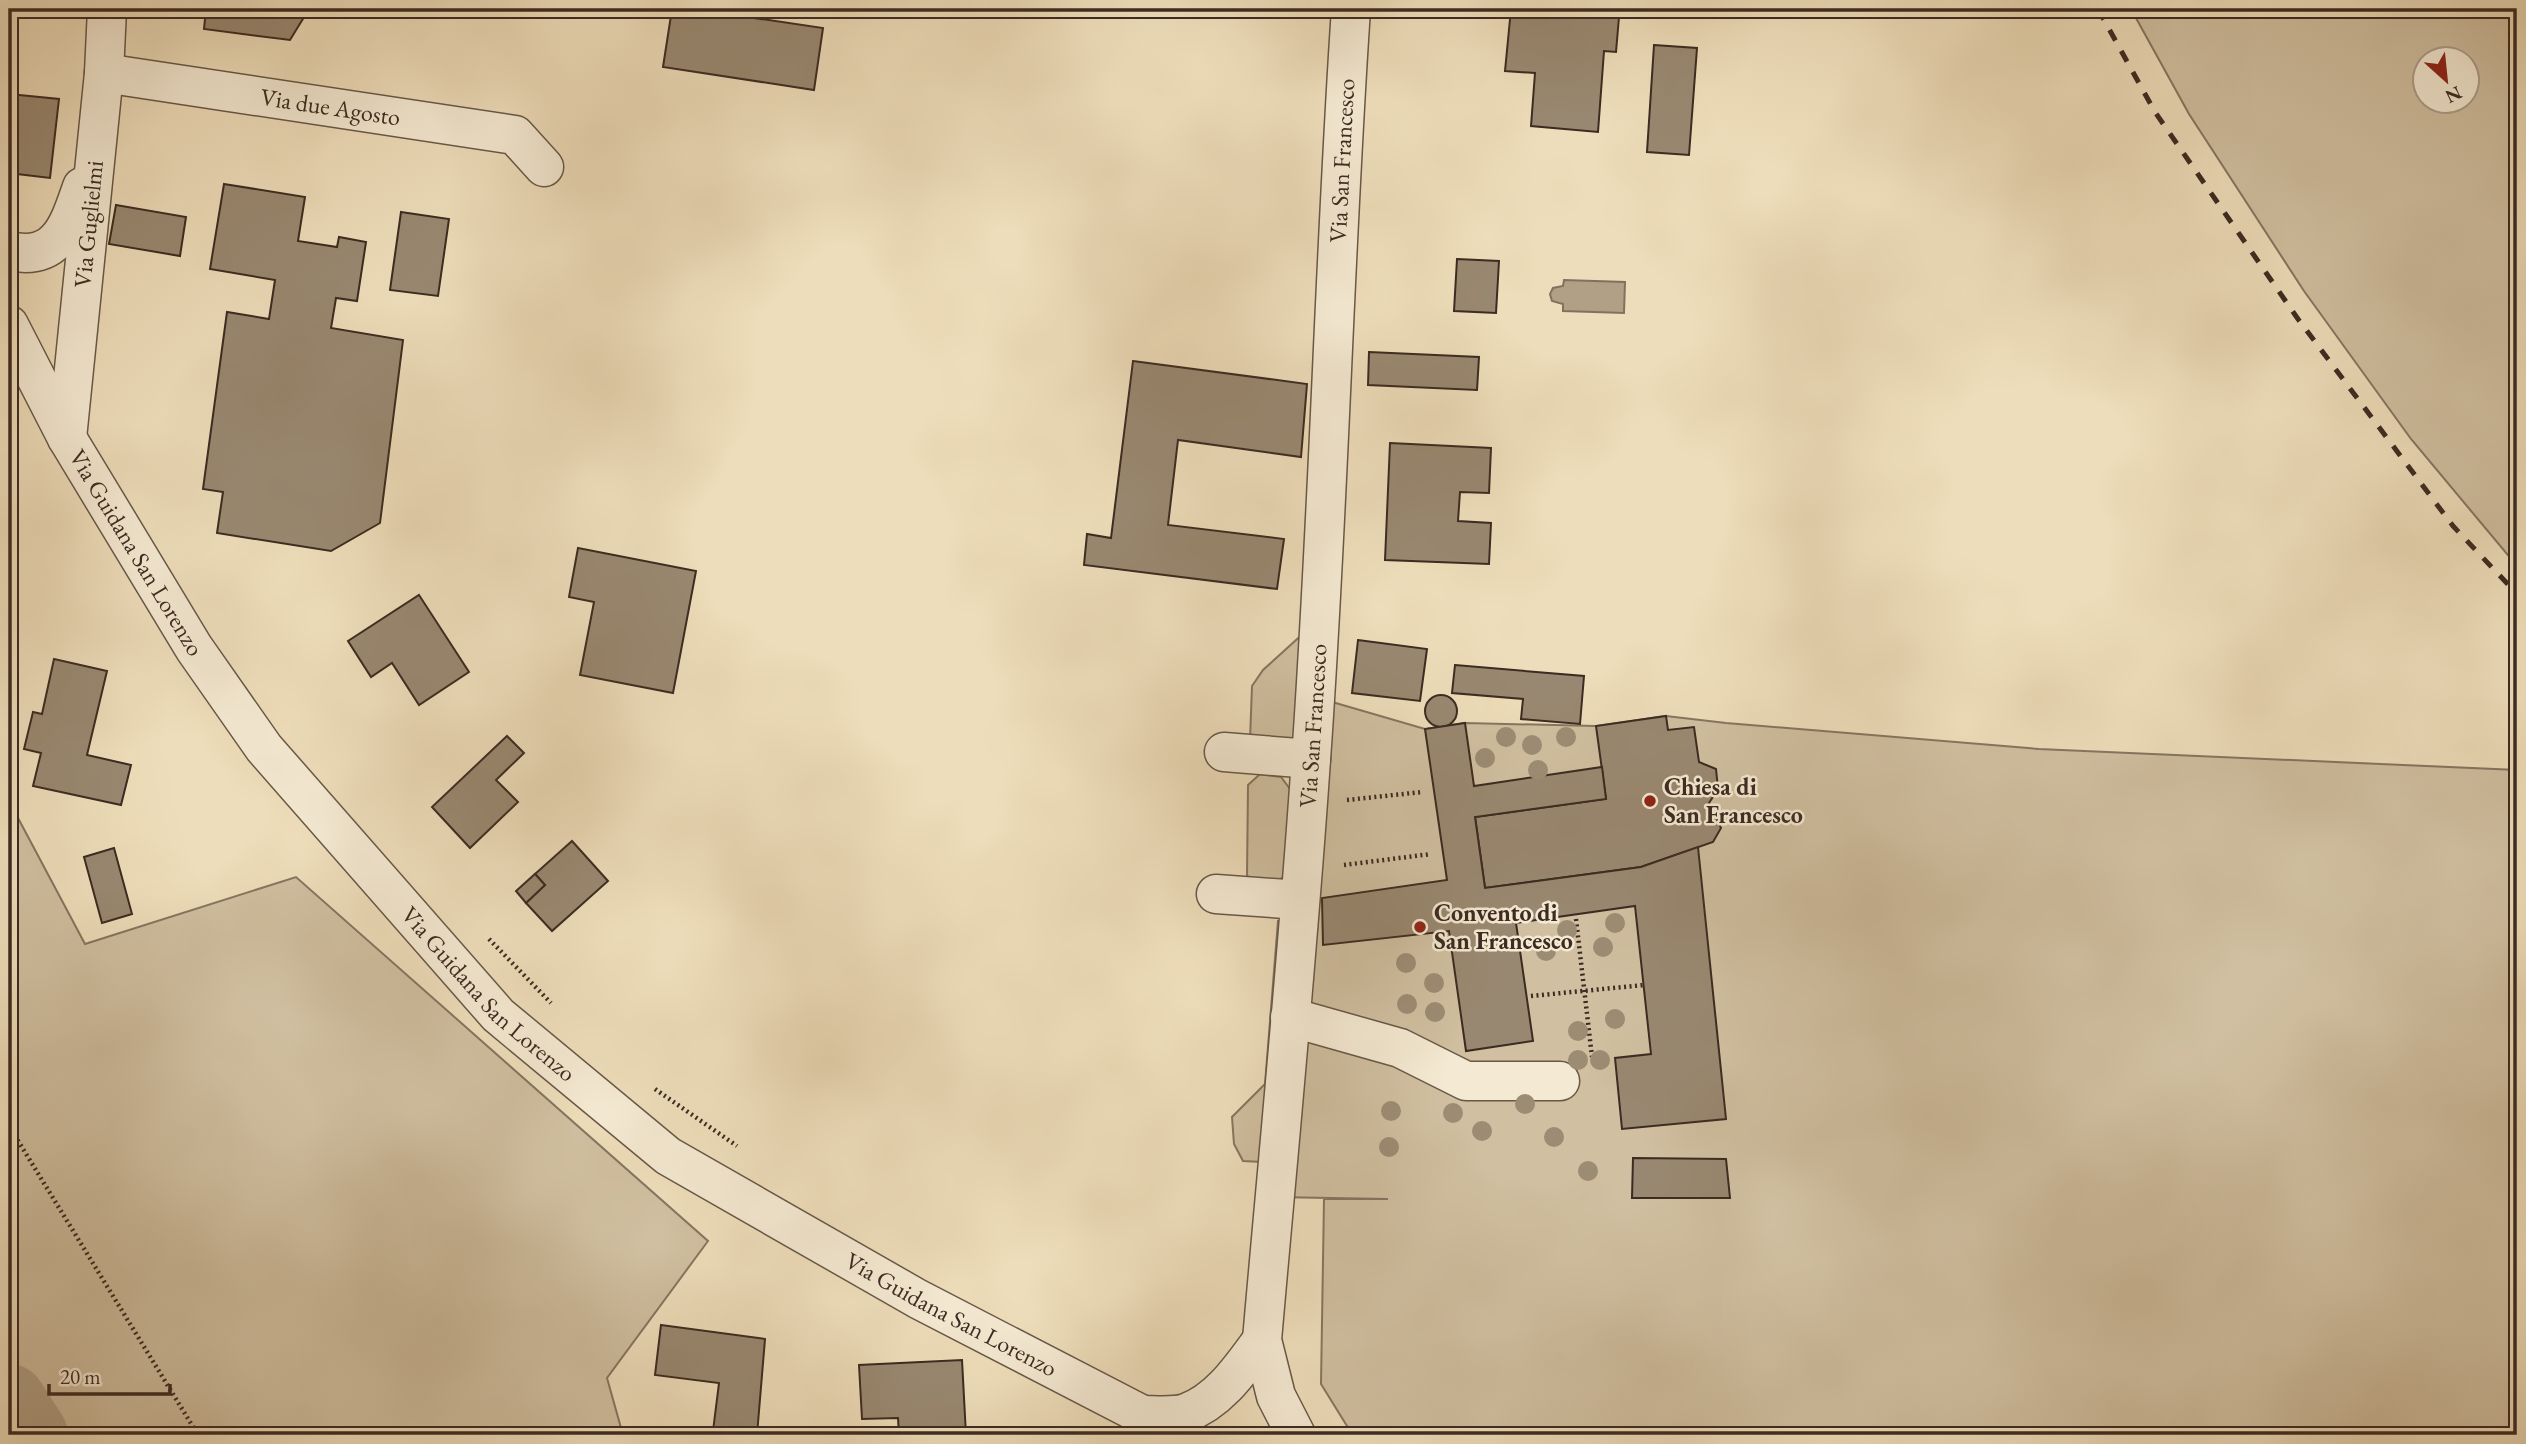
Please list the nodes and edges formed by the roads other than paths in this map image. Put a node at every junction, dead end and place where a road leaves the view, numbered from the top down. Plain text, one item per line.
1 (107, 9) edge
2 (1351, 9) edge
3 (104, 73) junction
4 (96, 145) junction
5 (544, 167) dead end
6 (9, 251) edge
7 (9, 325) edge
8 (67, 438) junction
9 (1224, 752) dead end
10 (1311, 759) junction
11 (1301, 886) junction
12 (1216, 894) dead end
13 (1290, 1017) junction
14 (1576, 1073) road end
15 (1262, 1340) junction
16 (1142, 1415) junction
17 (1181, 1435) edge
18 (1296, 1435) edge

1 - 3 street, Via Guglielmi
2 - 10 street, Via San Francesco
3 - 4 street, Via Guglielmi
3 - 5 street, Via due Agosto
4 - 6 street
4 - 8 street, Via Guglielmi
7 - 8 street, Via Guidana San Lorenzo
8 - 16 street, Via Guidana San Lorenzo
9 - 10 street
10 - 11 street, Via San Francesco
11 - 12 street
11 - 13 street, Via San Francesco
13 - 14 street
13 - 15 street, Via San Francesco
15 - 16 street
15 - 18 street, Via San Francesco
16 - 17 street, Via Guidana San Lorenzo

